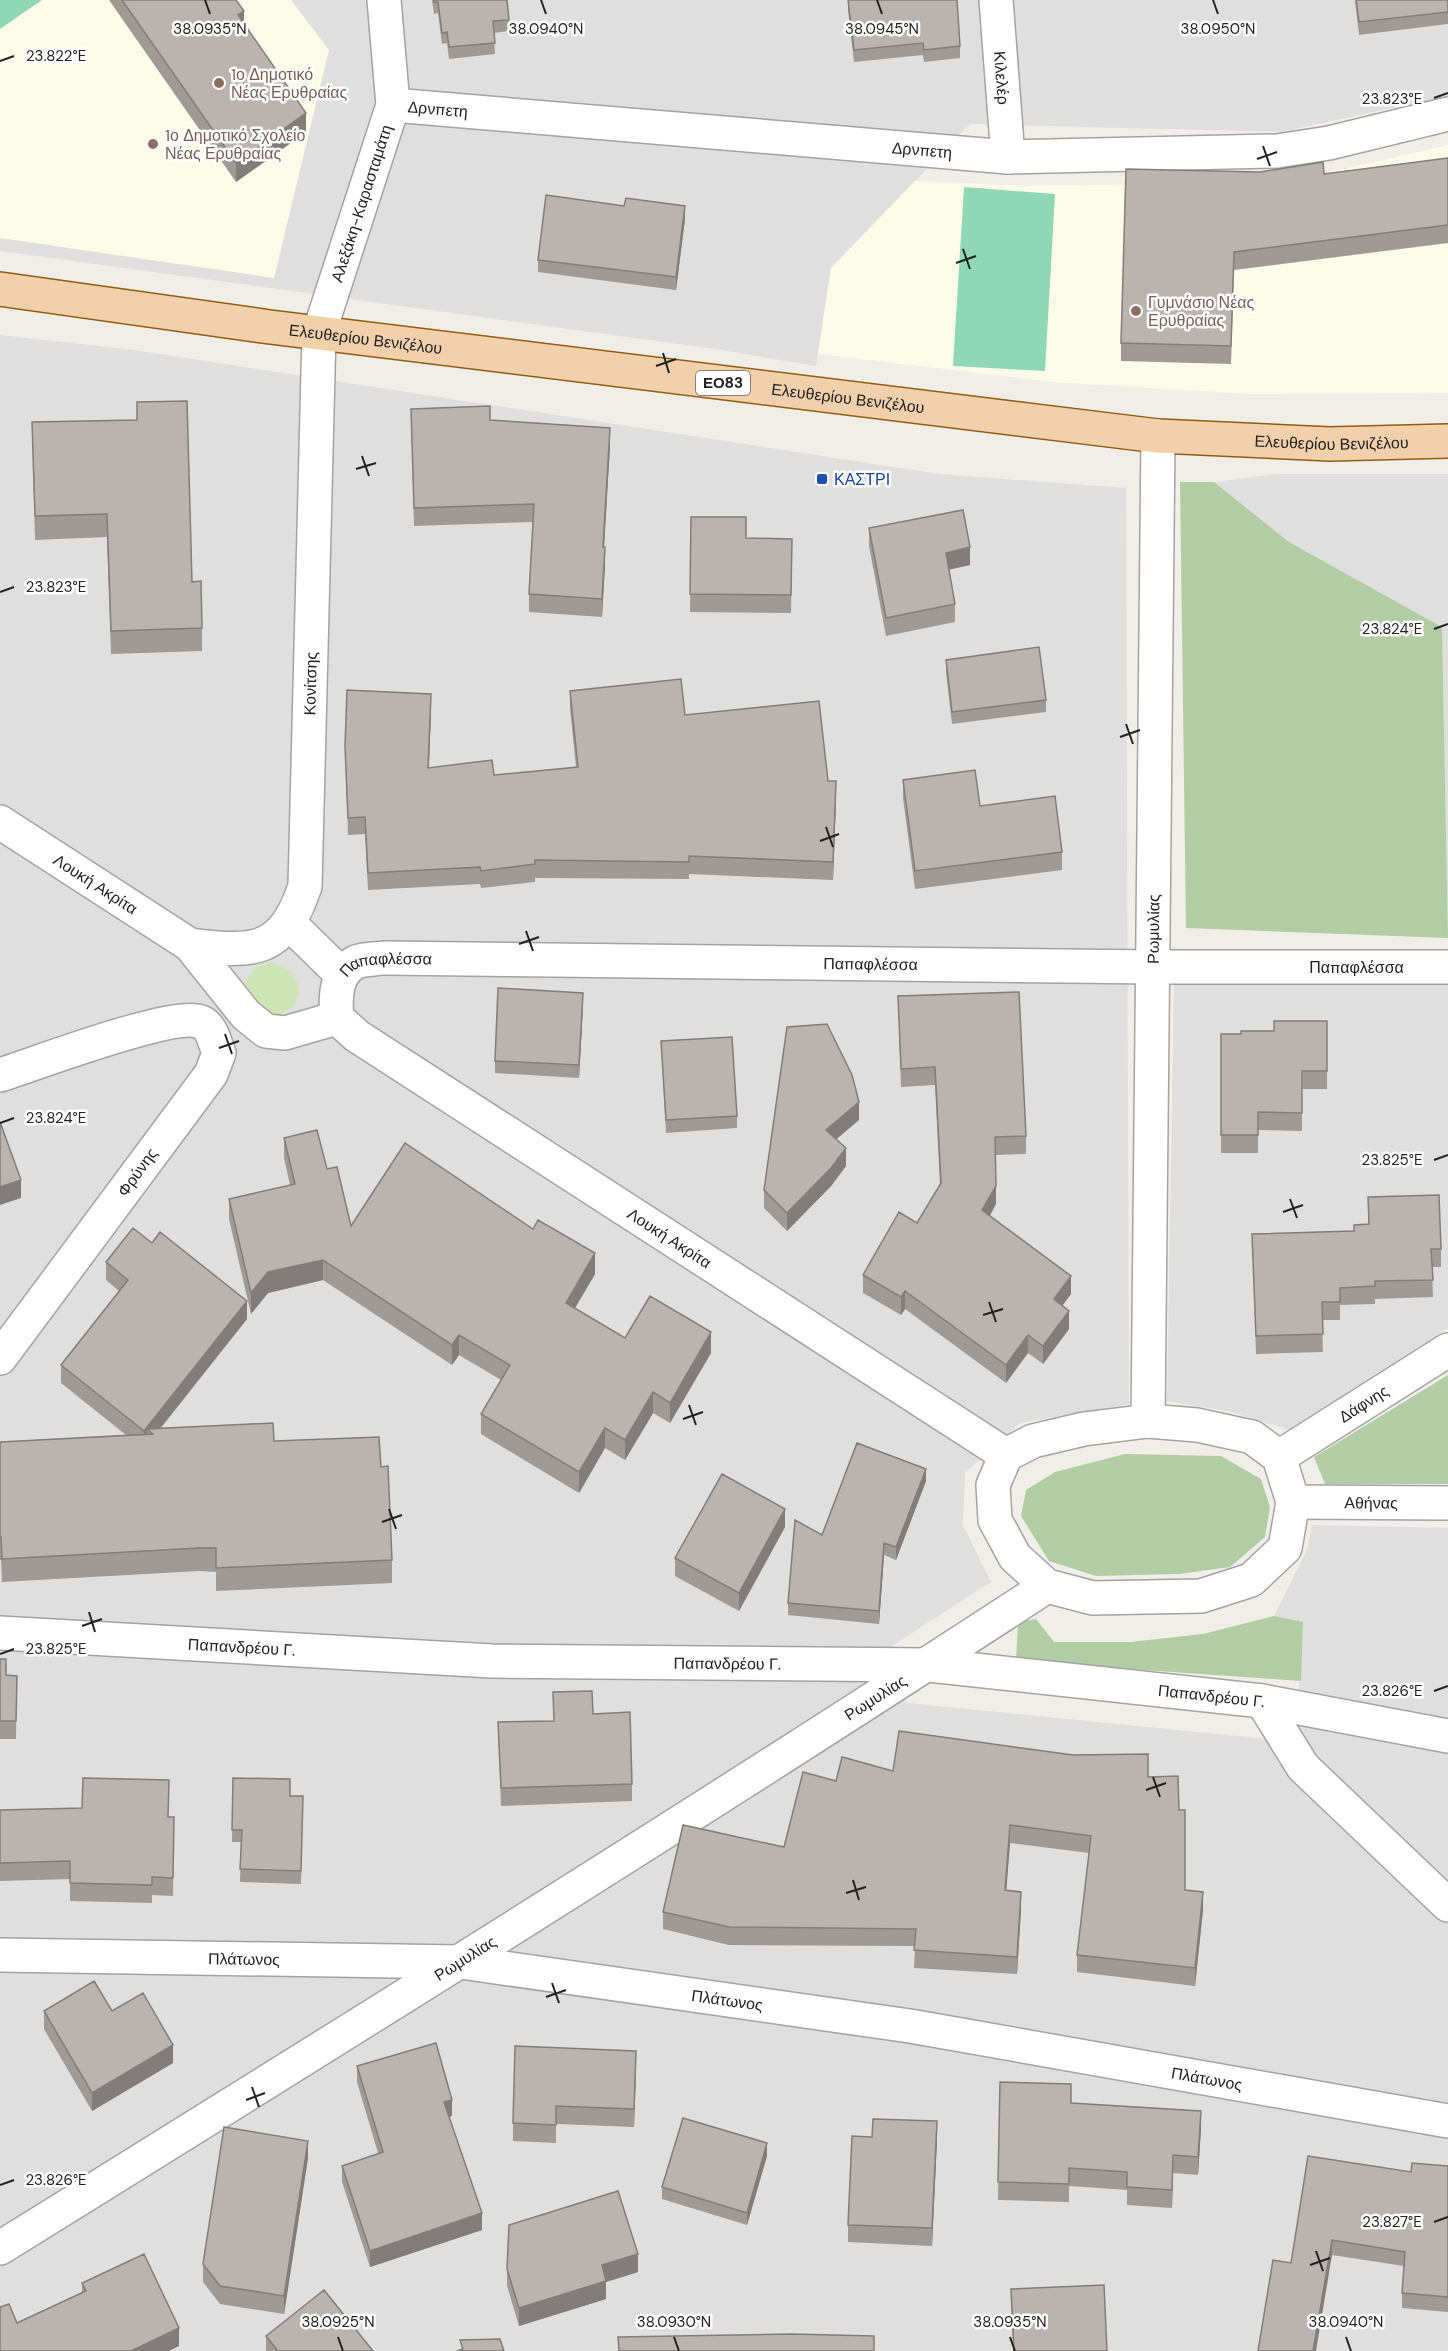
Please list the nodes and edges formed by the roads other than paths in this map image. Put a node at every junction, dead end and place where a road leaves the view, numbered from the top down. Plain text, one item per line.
1 (384, 0) edge
2 (996, 0) edge
3 (393, 105) junction
4 (1448, 114) edge
5 (1008, 157) junction
6 (0, 289) edge
7 (319, 333) junction
8 (1158, 436) junction
9 (1448, 441) edge
10 (0, 822) edge
11 (290, 924) junction
12 (190, 945) junction
13 (1155, 967) junction
14 (1448, 967) edge
15 (342, 975) junction
16 (241, 1008) junction
17 (337, 1018) junction
18 (212, 1034) junction
19 (0, 1076) edge
20 (1448, 1350) edge
21 (0, 1358) edge
22 (1148, 1421) junction
23 (1006, 1455) junction
24 (1279, 1457) junction
25 (1293, 1502) junction
26 (1448, 1503) edge
27 (1047, 1586) junction
28 (0, 1633) edge
29 (928, 1665) junction
30 (1262, 1701) junction
31 (1448, 1736) edge
32 (1448, 1905) edge
33 (0, 1955) edge
34 (462, 1962) junction
35 (1448, 2121) edge
36 (0, 2248) edge

1 - 3 street, Αλεξάκη-Καρασταμάτη
2 - 5 street, Κιλελέρ
3 - 5 street, Δρνπετη
3 - 7 street, Αλεξάκη-Καρασταμάτη
4 - 5 street, Δρνπετη
6 - 7 main road, Ελευθερίου Βενιζέλου / ΕΟ83
7 - 8 main road, Ελευθερίου Βενιζέλου / ΕΟ83
7 - 11 street, Κονίτσης
8 - 9 main road, Ελευθερίου Βενιζέλου / ΕΟ83
8 - 13 street, Ρωμυλίας
10 - 12 street, Λουκή Ακρίτα
11 - 12 street
11 - 15 street
12 - 16 street
13 - 14 street, Παπαφλέσσα
13 - 15 street, Παπαφλέσσα
13 - 22 street, Ρωμυλίας
15 - 17 street, Παπαφλέσσα
16 - 17 street
16 - 18 street
17 - 23 street, Λουκή Ακρίτα
18 - 19 street
18 - 21 street, Φρύνης
20 - 24 street, Δάφνης
22 - 23 street
22 - 24 street
23 - 27 street
24 - 25 street
25 - 26 street, Αθήνας
25 - 27 street
27 - 29 street, Ρωμυλίας
28 - 29 street, Παπανδρέου Γ.
29 - 30 street, Παπανδρέου Γ.
29 - 34 street, Ρωμυλίας
30 - 31 street, Παπανδρέου Γ.
30 - 32 street
33 - 34 street, Πλάτωνος
34 - 35 street, Πλάτωνος
34 - 36 street, Ρωμυλίας

